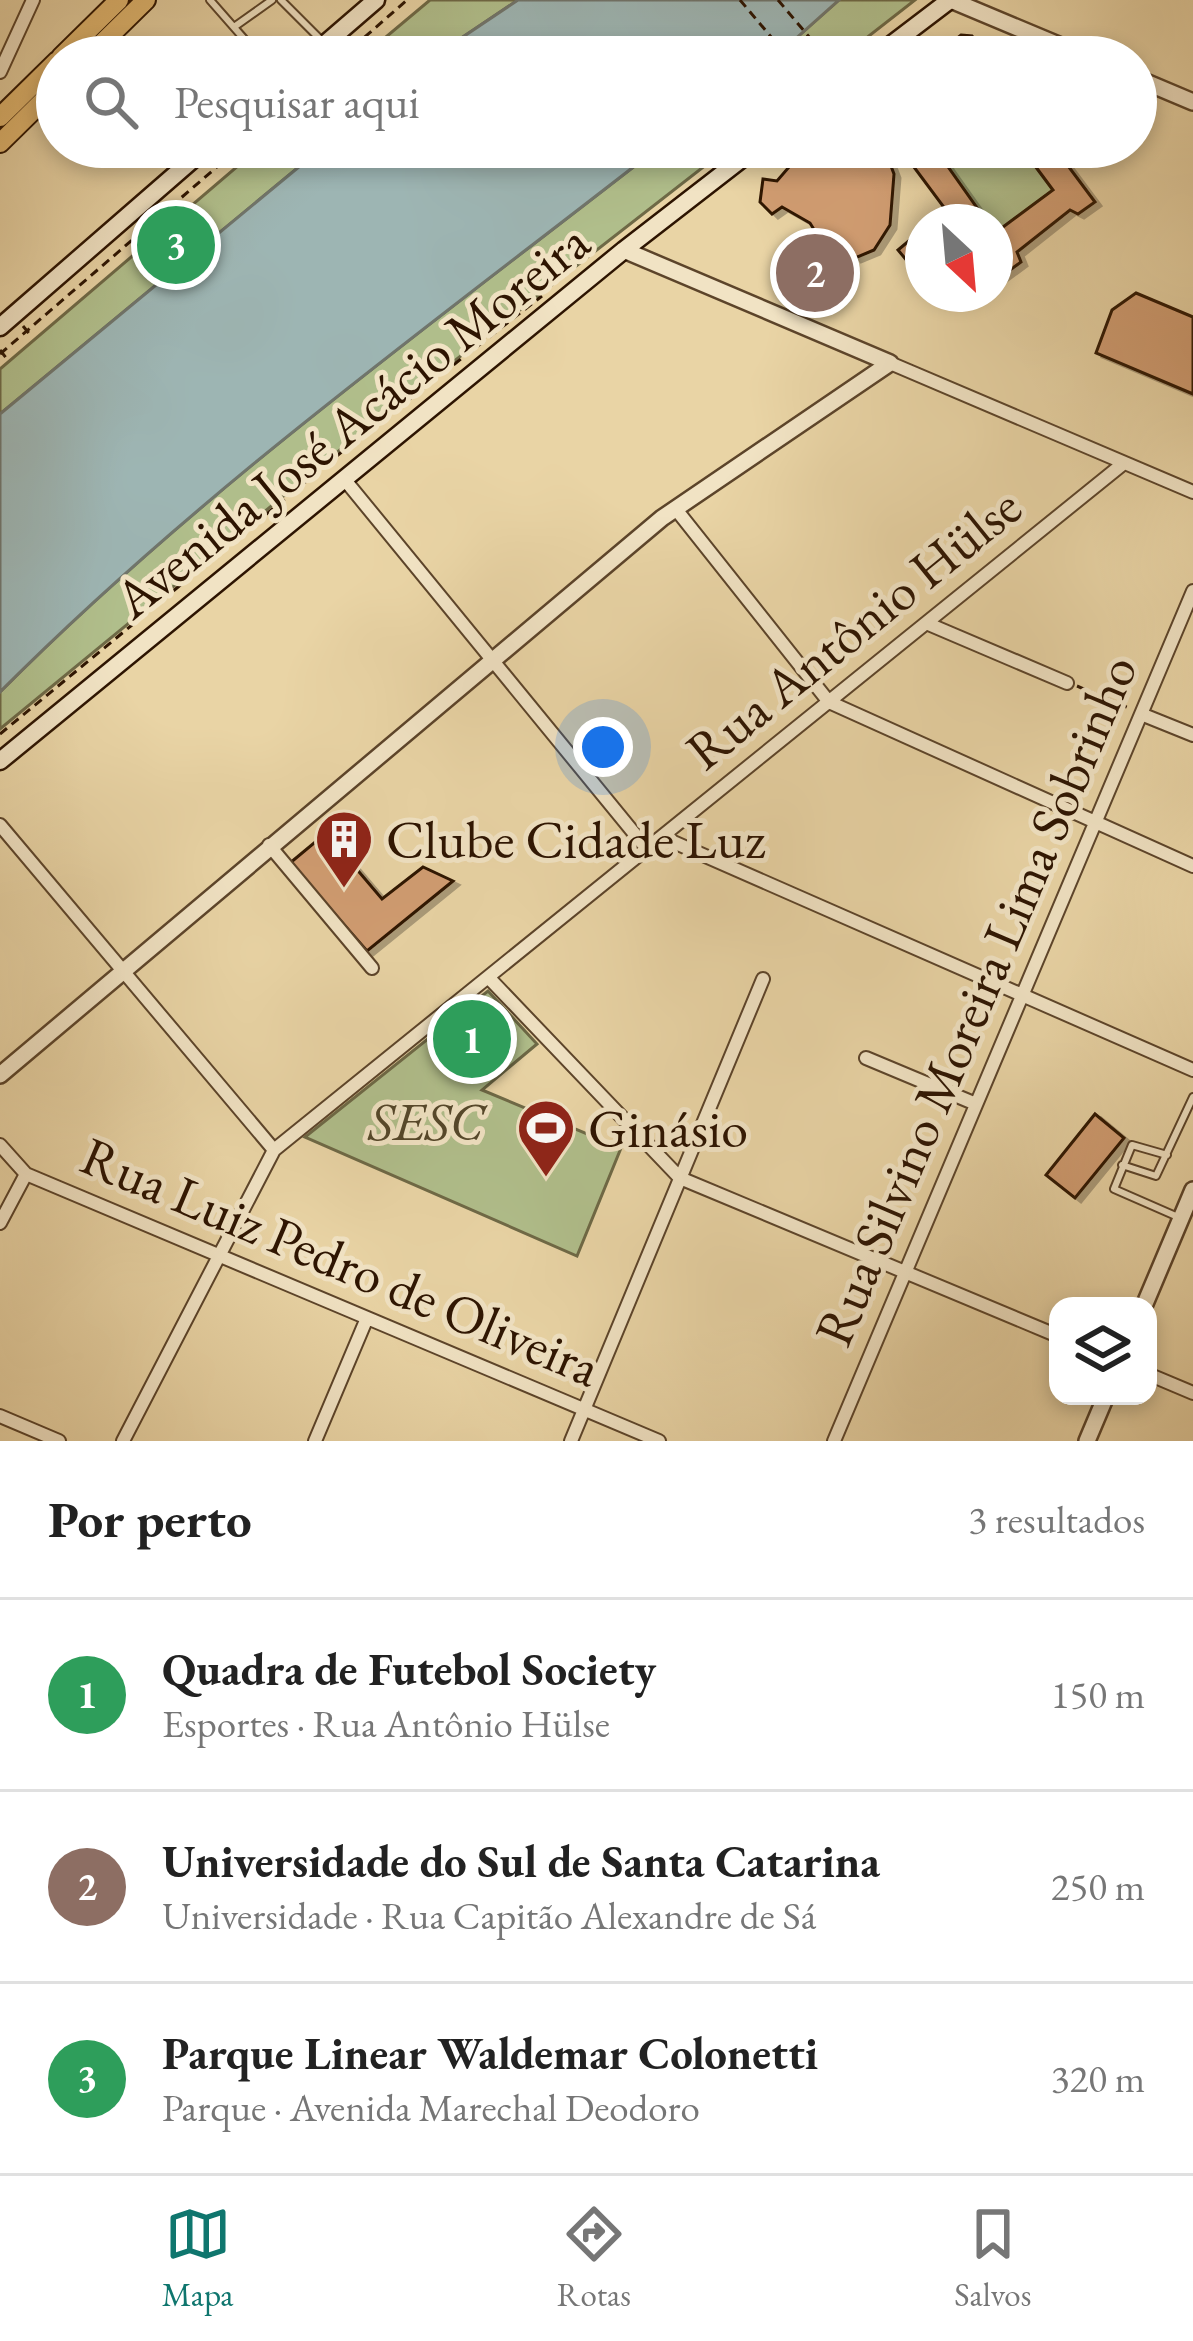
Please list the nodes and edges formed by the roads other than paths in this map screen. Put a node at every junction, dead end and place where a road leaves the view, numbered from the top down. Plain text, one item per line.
1 (33, 0) edge
2 (119, 0) edge
3 (146, 0) edge
4 (210, 0) edge
5 (276, 0) edge
6 (376, 0) edge
7 (951, 0) edge
8 (233, 26) junction
9 (82, 36) edge
10 (109, 36) edge
11 (242, 36) edge
12 (316, 36) edge
13 (334, 36) edge
14 (903, 36) edge
15 (1037, 36) edge
16 (0, 72) edge
17 (36, 82) edge
18 (1157, 87) edge
19 (36, 97) edge
20 (1193, 102) edge
21 (8, 111) edge
22 (0, 143) edge
23 (183, 168) edge
24 (731, 168) edge
25 (624, 250) junction
26 (0, 326) edge
27 (890, 363) junction
28 (1124, 463) junction
29 (345, 480) junction
30 (1193, 492) edge
31 (675, 508) junction
32 (1193, 591) edge
33 (926, 623) junction
34 (492, 659) junction
35 (1067, 682) road end
36 (829, 702) junction
37 (1141, 714) junction
38 (1193, 736) edge
39 (0, 761) edge
40 (1096, 822) junction
41 (0, 825) edge
42 (662, 837) junction
43 (269, 845) junction
44 (647, 849) junction
45 (1193, 866) edge
46 (121, 968) junction
47 (371, 968) dead end
48 (488, 977) junction
49 (764, 979) dead end
50 (1022, 995) junction
51 (866, 1058) dead end
52 (1193, 1070) edge
53 (0, 1075) edge
54 (1193, 1097) edge
55 (976, 1105) junction
56 (0, 1145) edge
57 (274, 1150) junction
58 (1167, 1156) junction
59 (1122, 1166) junction
60 (26, 1174) junction
61 (680, 1178) junction
62 (1193, 1190) edge
63 (1181, 1218) junction
64 (0, 1223) edge
65 (219, 1255) junction
66 (905, 1272) junction
67 (1148, 1297) edge
68 (367, 1318) junction
69 (1049, 1332) edge
70 (1157, 1378) edge
71 (1193, 1393) edge
72 (1102, 1405) edge
73 (584, 1410) junction
74 (0, 1415) edge
75 (59, 1441) edge
76 (123, 1441) edge
77 (315, 1441) edge
78 (572, 1441) edge
79 (659, 1441) edge
80 (834, 1441) edge
81 (1088, 1441) edge

1 - 16 street
2 - 9 main road
3 - 10 main road
4 - 8 lane
5 - 8 lane
5 - 12 lane
6 - 13 main road
7 - 14 main road
7 - 15 street
8 - 11 lane
17 - 21 main road
18 - 20 street
19 - 21 main road
21 - 22 main road
23 - 26 main road
24 - 25 main road, Avenida José Acácio Moreira
25 - 27 street
25 - 29 main road, Avenida José Acácio Moreira
27 - 28 street
27 - 31 street
28 - 30 street
28 - 33 street, Rua Antônio Hülse
29 - 34 street
29 - 39 main road, Avenida José Acácio Moreira
31 - 34 street
31 - 36 street
32 - 37 street, Rua Silvino Moreira Lima Sobrinho
33 - 35 street
33 - 36 street, Rua Antônio Hülse
34 - 43 street
34 - 44 street
36 - 40 street
36 - 42 street, Rua Antônio Hülse
37 - 38 street
37 - 40 street, Rua Silvino Moreira Lima Sobrinho
40 - 45 street
40 - 50 street, Rua Silvino Moreira Lima Sobrinho
41 - 46 street
42 - 44 street, Rua Antônio Hülse
42 - 50 street
43 - 46 street
43 - 47 street
44 - 48 street, Rua Antônio Hülse
46 - 53 street
46 - 57 street
48 - 57 street, Rua Antônio Hülse
48 - 61 street
49 - 61 street
50 - 52 street
50 - 55 street, Rua Silvino Moreira Lima Sobrinho
51 - 55 street
54 - 58 lane
55 - 66 street, Rua Silvino Moreira Lima Sobrinho
56 - 60 street, Rua Luiz Pedro de Oliveira
57 - 65 street, Rua Antônio Hülse
58 - 59 lane
58 - 59 lane
59 - 63 lane
60 - 64 street
60 - 65 street, Rua Luiz Pedro de Oliveira
61 - 66 street
61 - 73 street
62 - 63 street
63 - 67 street
65 - 68 street, Rua Luiz Pedro de Oliveira
65 - 76 street, Rua Antônio Hülse
66 - 69 street
66 - 80 street, Rua Silvino Moreira Lima Sobrinho
68 - 73 street, Rua Luiz Pedro de Oliveira
68 - 77 street
70 - 71 street
72 - 81 street
73 - 78 street
73 - 79 street, Rua Luiz Pedro de Oliveira
74 - 75 street

